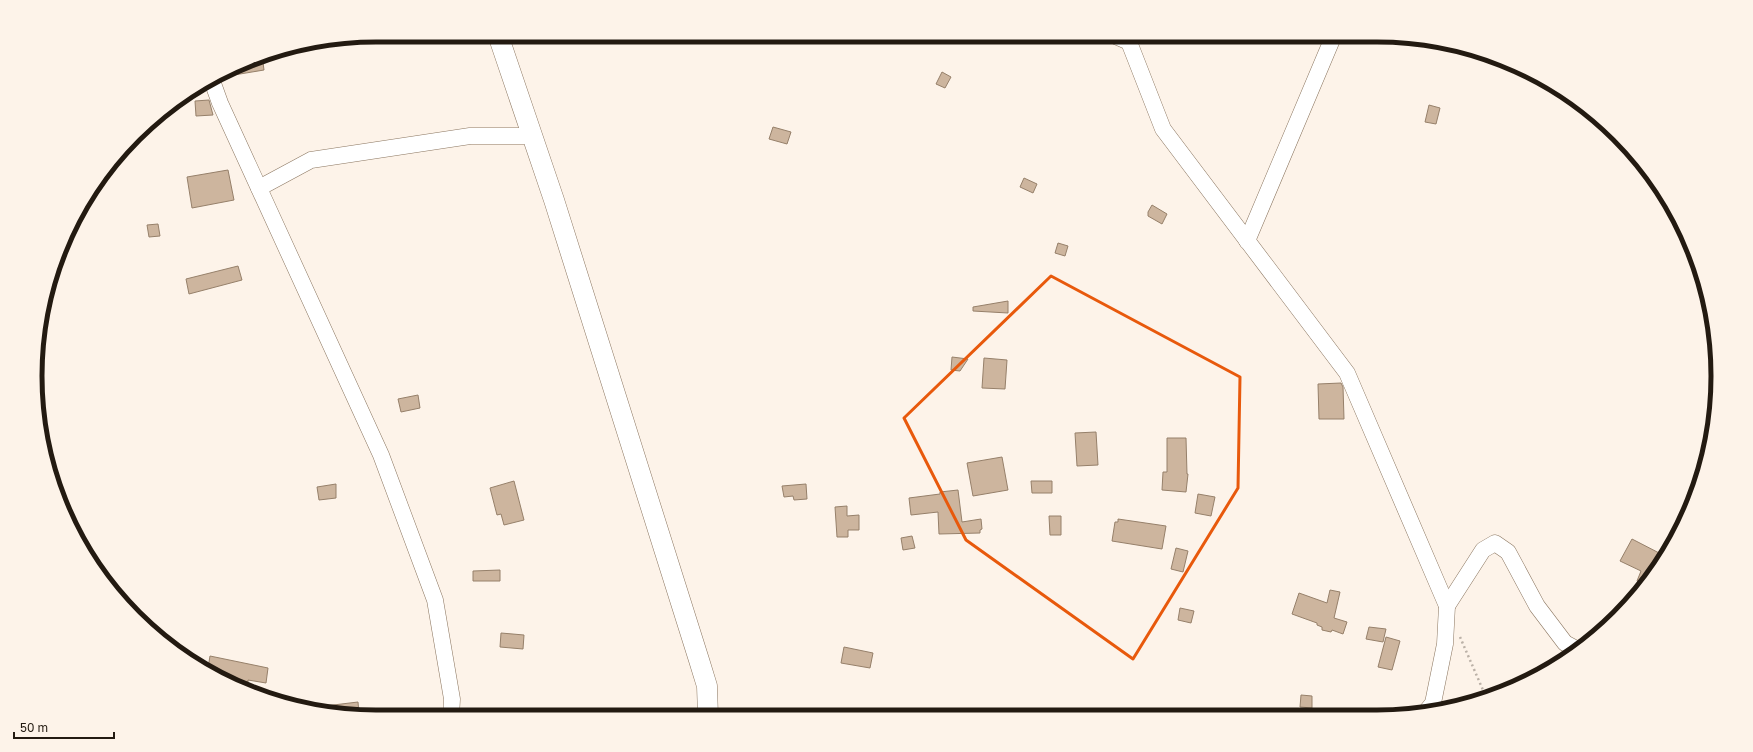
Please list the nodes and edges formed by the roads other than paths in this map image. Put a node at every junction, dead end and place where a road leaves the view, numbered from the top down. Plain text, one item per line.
1 (500, 42) edge
2 (1129, 42) edge
3 (1331, 42) edge
4 (213, 84) edge
5 (532, 136) junction
6 (259, 188) junction
7 (1247, 241) junction
8 (1448, 606) junction
9 (1573, 647) edge
10 (1431, 706) edge
11 (451, 710) edge
12 (708, 710) edge

1 - 5 main road
2 - 7 lane
3 - 7 lane
4 - 6 lane
5 - 6 lane
5 - 12 main road
6 - 11 lane
7 - 8 lane
8 - 9 lane
8 - 10 lane

